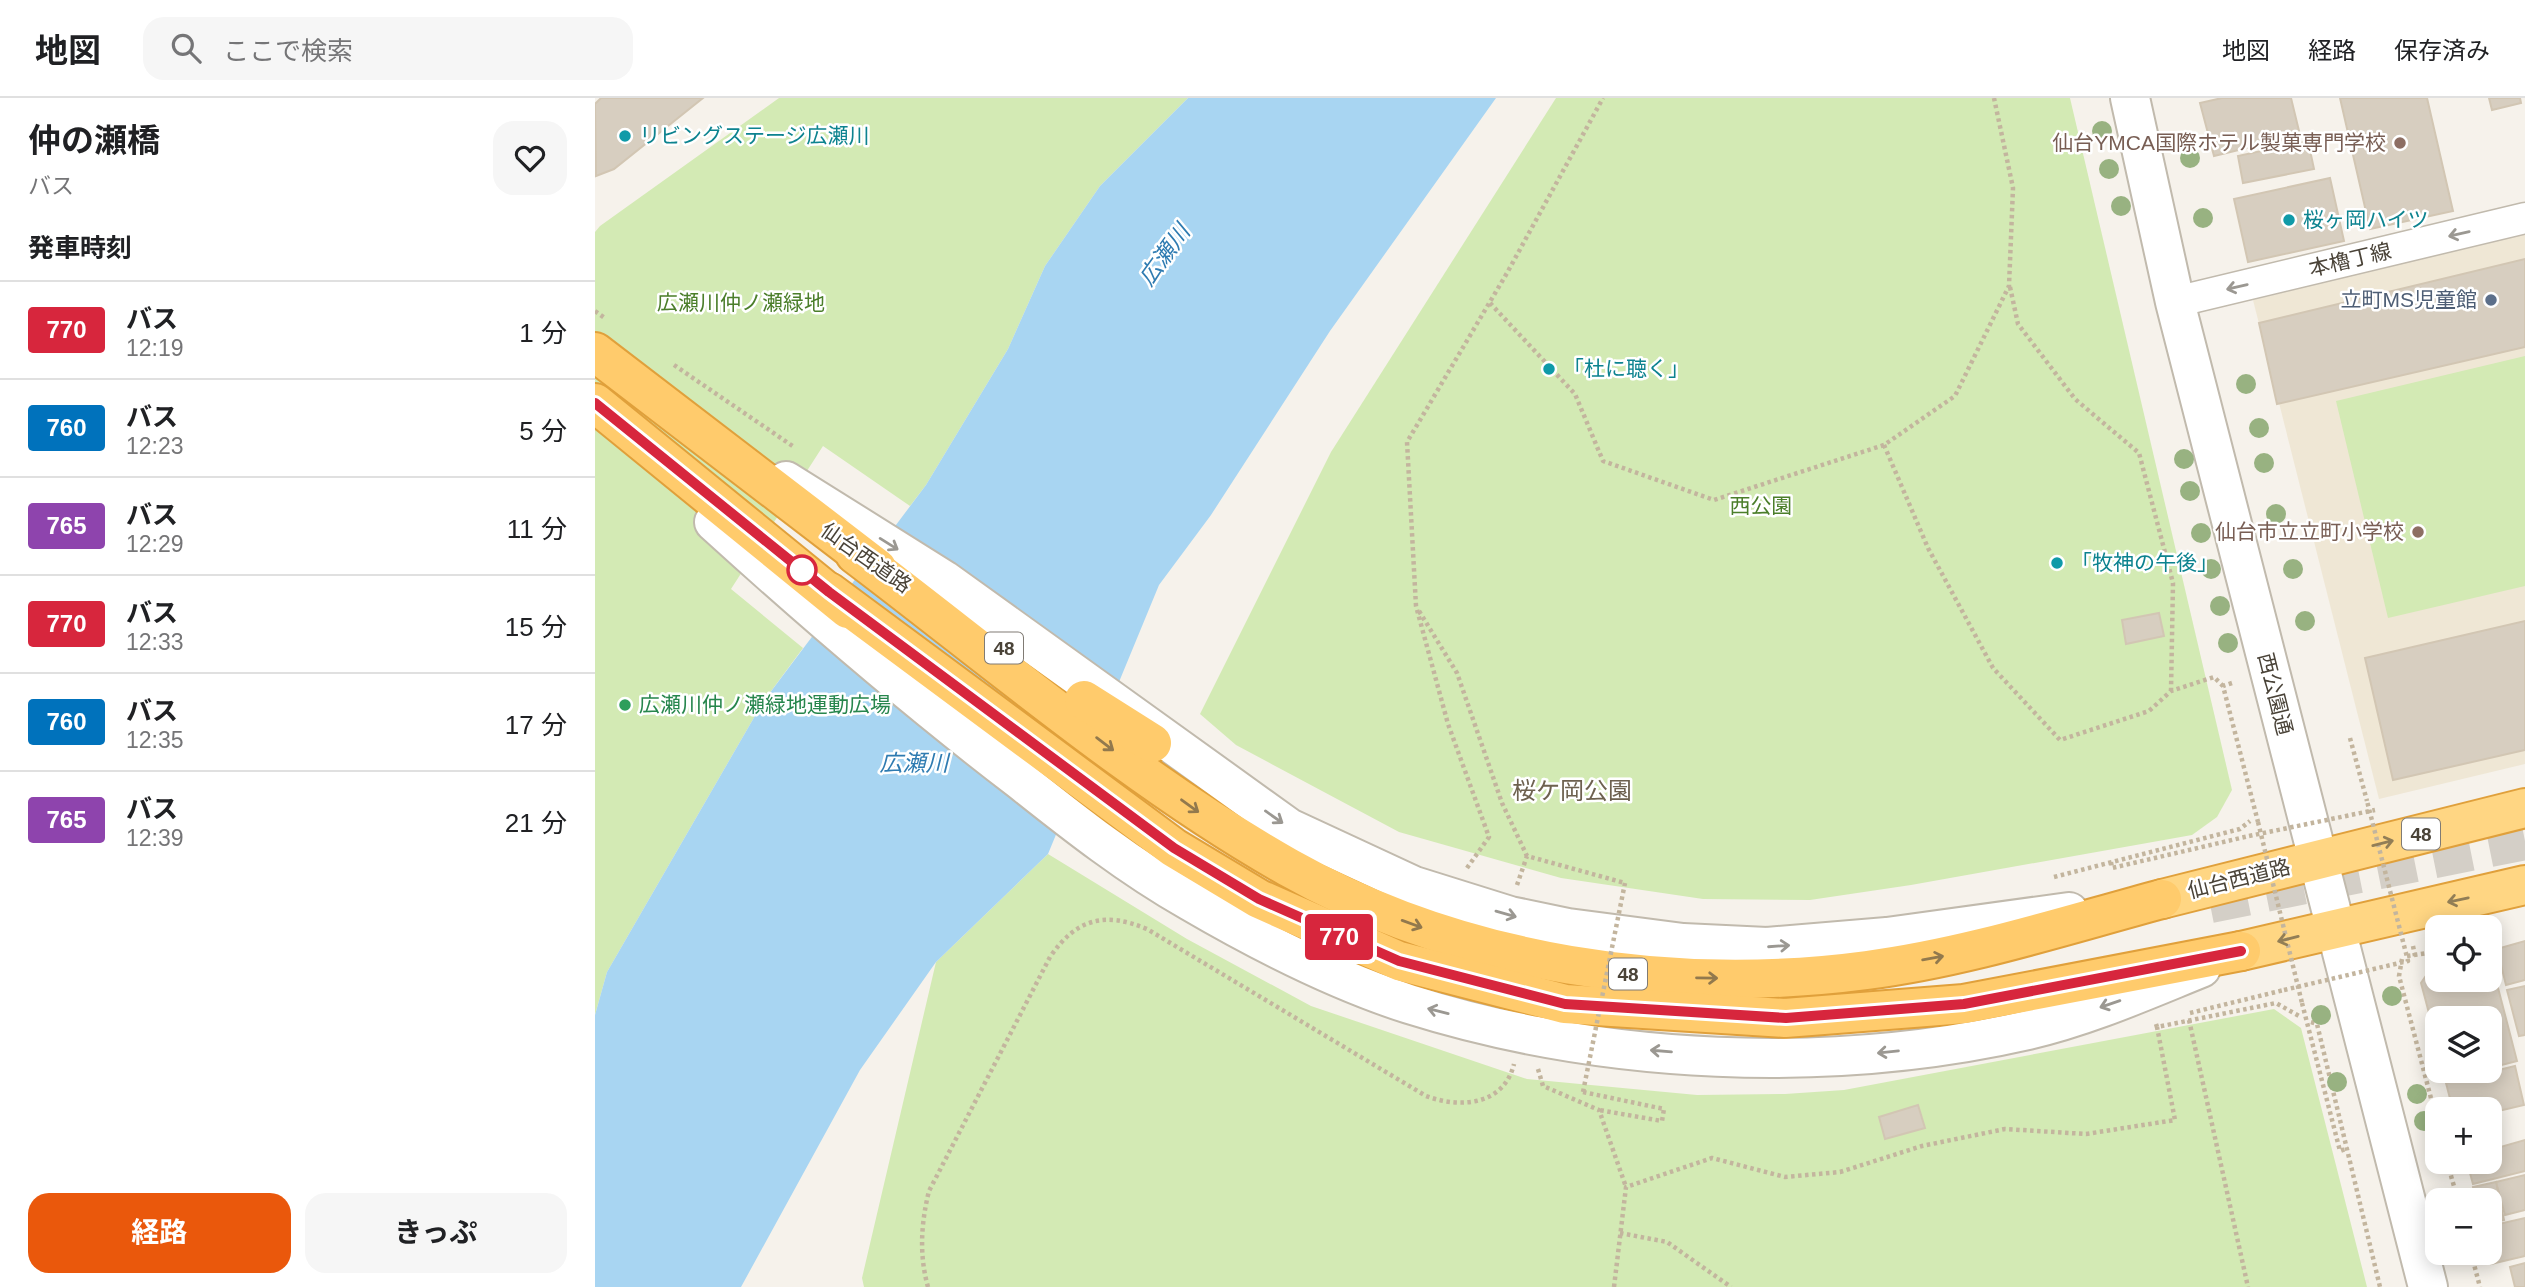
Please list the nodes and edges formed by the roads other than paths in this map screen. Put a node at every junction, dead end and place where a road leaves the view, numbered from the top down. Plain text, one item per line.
1 (2130, 98) edge
2 (2525, 218) edge
3 (2175, 302) junction
4 (595, 334) edge
5 (595, 352) edge
6 (595, 403) edge
7 (595, 413) edge
8 (1148, 749) junction
9 (2525, 808) edge
10 (1096, 817) junction
11 (2317, 860) junction
12 (2525, 885) edge
13 (2334, 927) junction
14 (2241, 951) junction
15 (2428, 1287) edge

1 - 3 street, 西公園通
2 -> 3 street, 本櫓丁線
3 - 11 street, 西公園通
4 -> 8 street
5 -> 8 highway, 仙台西道路 / 48
6 - 10 highway, 48
7 - 10 street
8 -> 11 highway, 仙台西道路 / 48
11 -> 9 highway, 48
10 - 14 highway, 48
14 -> 10 street
11 - 13 street, 西公園通
12 -> 13 highway, 48
13 -> 14 highway, 48
13 - 15 street, 西公園通

